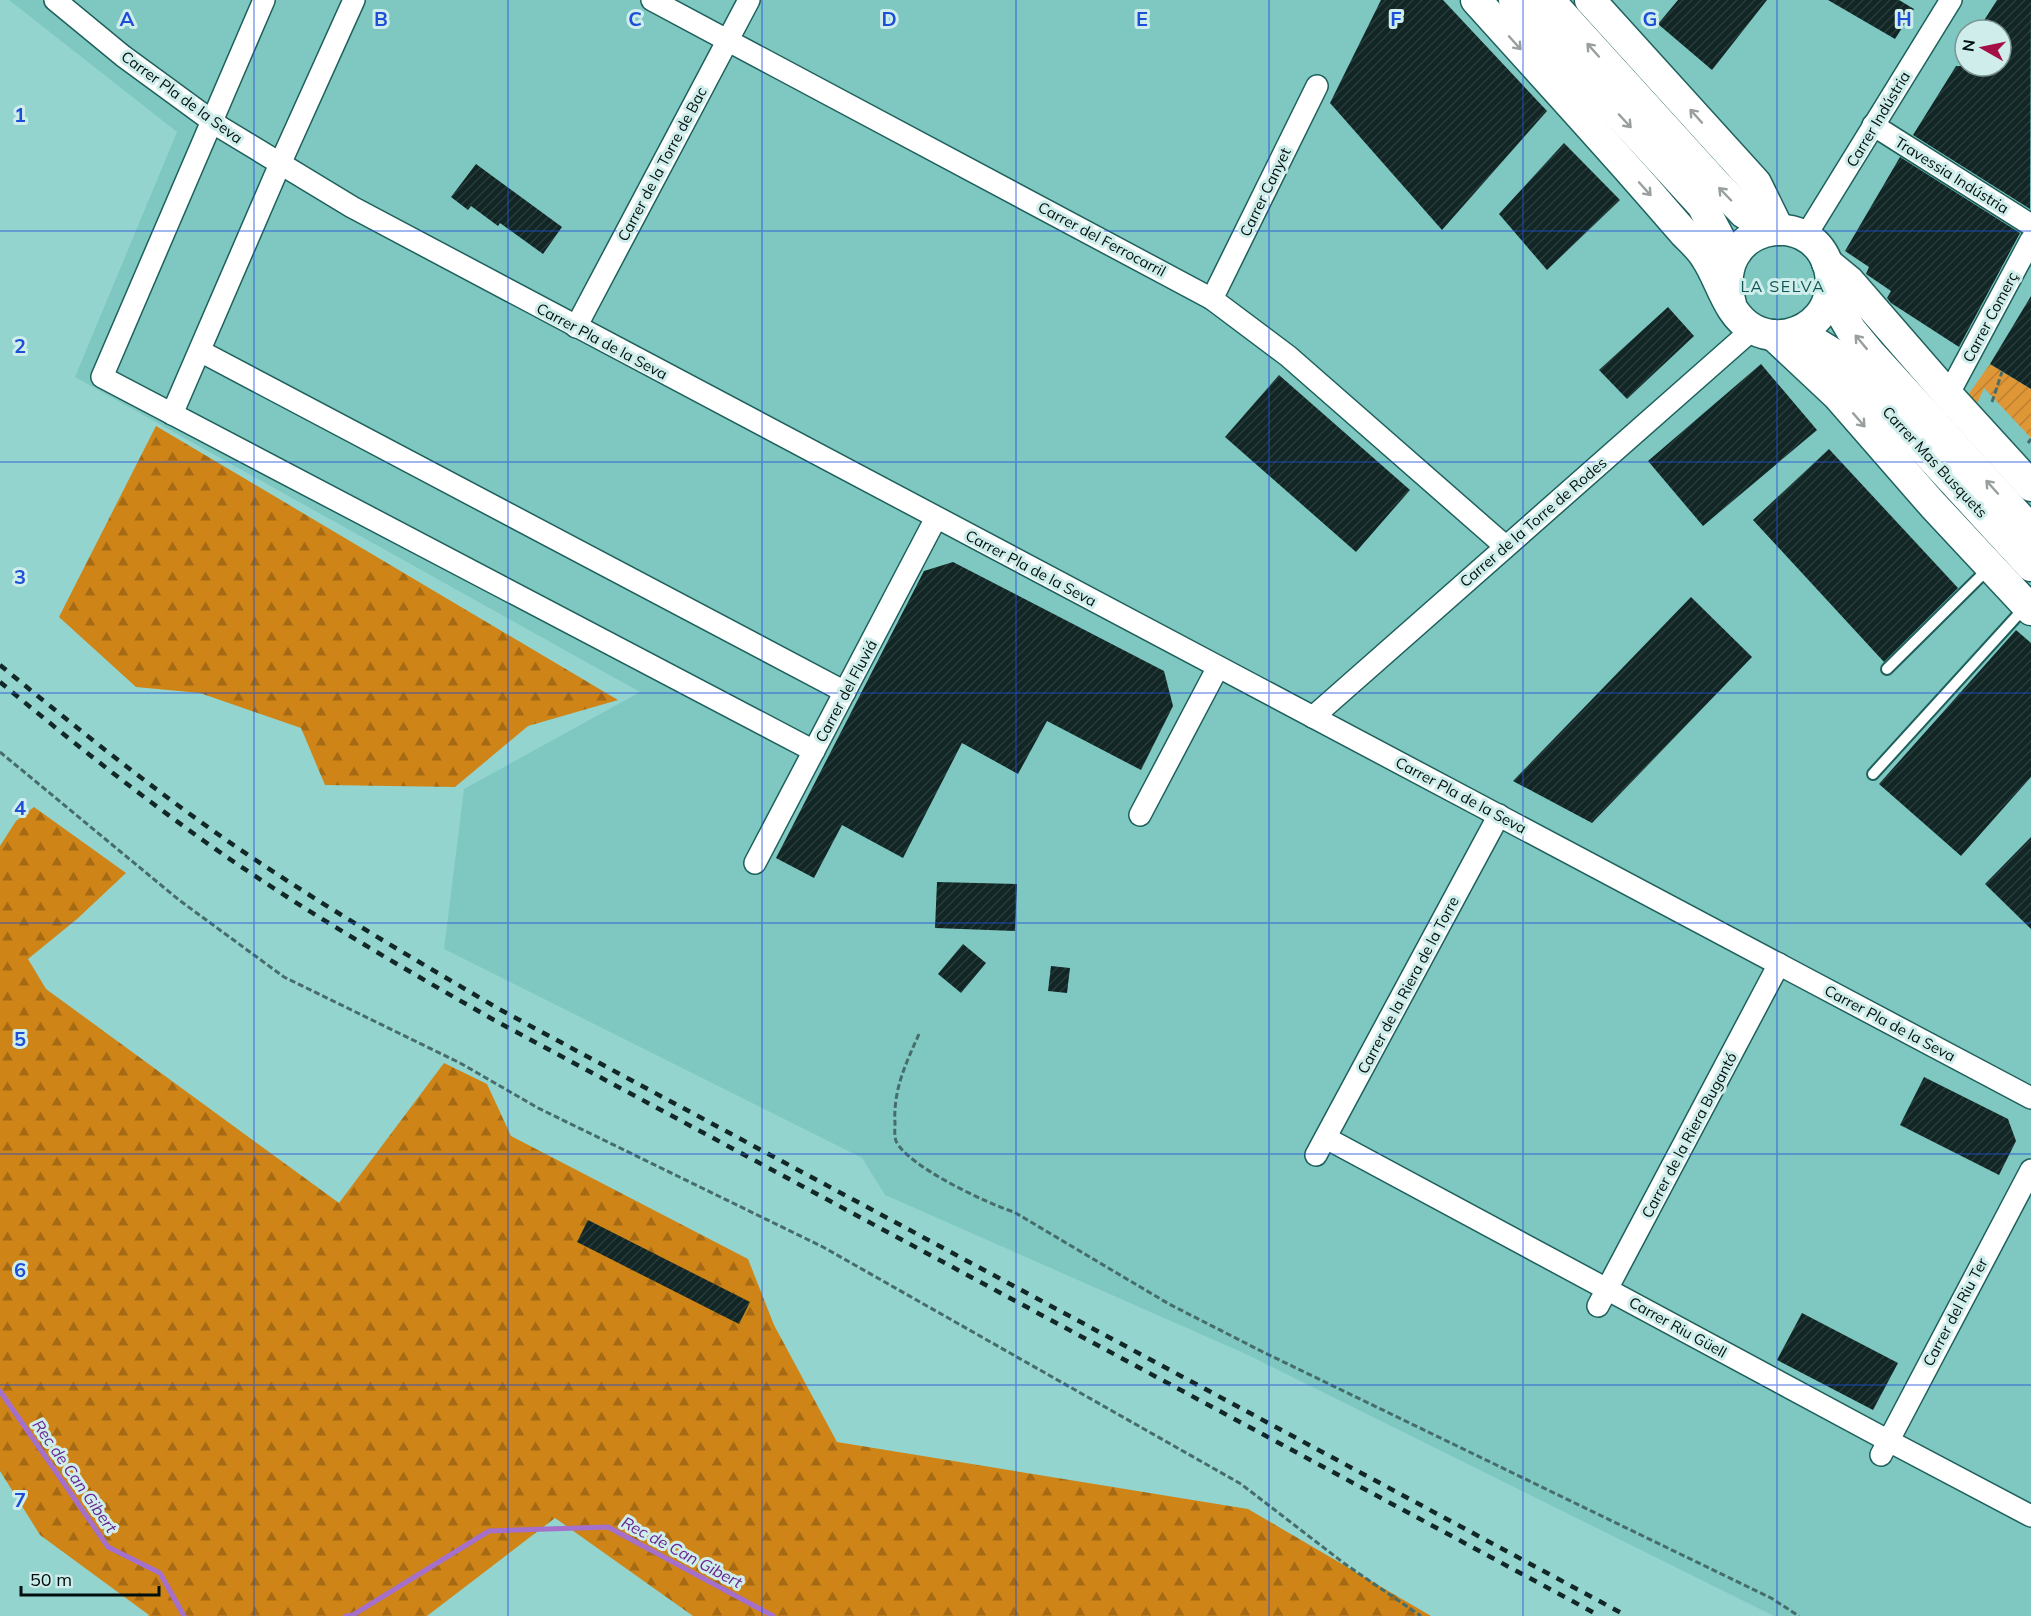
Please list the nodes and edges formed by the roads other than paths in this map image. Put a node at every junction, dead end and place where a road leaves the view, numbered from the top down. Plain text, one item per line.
1 (55, 0) edge
2 (264, 0) edge
3 (354, 0) edge
4 (652, 0) edge
5 (749, 0) edge
6 (1476, 0) edge
7 (1514, 0) edge
8 (1548, 0) edge
9 (1590, 0) edge
10 (1951, 0) edge
11 (728, 40) junction
12 (1317, 86) dead end
13 (212, 122) junction
14 (1873, 125) junction
15 (280, 164) junction
16 (2031, 225) edge
17 (1785, 233) junction
18 (2031, 240) edge
19 (1731, 260) junction
20 (1827, 263) junction
21 (1830, 294) junction
22 (1212, 299) junction
23 (1731, 304) junction
24 (576, 327) junction
25 (1770, 333) junction
26 (200, 351) junction
27 (1948, 395) junction
28 (172, 414) junction
29 (2031, 486) edge
30 (936, 518) junction
31 (2031, 530) edge
32 (1505, 546) junction
33 (2031, 566) edge
34 (1990, 567) junction
35 (2029, 608) edge
36 (1218, 667) junction
37 (1887, 669) dead end
38 (845, 692) junction
39 (1313, 717) junction
40 (814, 751) junction
41 (1874, 774) dead end
42 (1140, 815) dead end
43 (1499, 815) junction
44 (755, 863) dead end
45 (1779, 964) junction
46 (2031, 1098) edge
47 (1321, 1146) joint
48 (2031, 1170) edge
49 (1603, 1297) junction
50 (1884, 1448) junction
51 (2031, 1516) edge

1 - 13 street, Carrer Pla de la Seva
2 - 13 street
3 - 15 street
4 - 11 street, Carrer del Ferrocarril
5 - 11 street, Carrer de la Torre de Bac
6 -> 23 main road
7 -> 19 main road
17 -> 8 main road
17 -> 9 main road
10 - 14 street, Carrer Indústria
11 - 22 street, Carrer del Ferrocarril
11 - 24 street, Carrer de la Torre de Bac
12 - 22 street, Carrer Canyet
13 - 15 street, Carrer Pla de la Seva
13 - 28 street
14 - 16 street, Travessia Indústria
14 - 17 street, Carrer Indústria
15 - 24 street, Carrer Pla de la Seva
15 - 26 street
17 - 19 main road
17 - 20 main road
18 - 27 street, Carrer Comerç
19 - 23 main road
20 - 21 main road
20 - 27 main road
21 - 25 main road
31 -> 21 main road
22 - 32 street, Carrer del Ferrocarril
23 - 25 main road
24 - 30 street, Carrer Pla de la Seva
25 - 32 street, Carrer de la Torre de Rodes
25 - 33 main road, Carrer Mas Busquets
25 -> 34 main road
26 - 28 street
26 - 38 street
27 - 29 main road
28 - 40 street
30 - 36 street, Carrer Pla de la Seva
30 - 38 street, Carrer del Fluviá
32 - 39 street, Carrer de la Torre de Rodes
34 - 35 main road
34 - 37 lane
35 - 41 lane
36 - 39 street, Carrer Pla de la Seva
36 - 42 street
38 - 40 street, Carrer del Fluviá
39 - 43 street, Carrer Pla de la Seva
40 - 44 street, Carrer del Fluviá
43 - 45 street, Carrer Pla de la Seva
43 - 47 street, Carrer de la Riera de la Torre
45 - 46 street, Carrer Pla de la Seva
45 - 49 street, Carrer de la Riera Bugantó
47 - 49 street, Carrer Riu Güell
48 - 50 street, Carrer del Riu Ter
49 - 50 street, Carrer Riu Güell
50 - 51 street, Carrer Riu Güell

